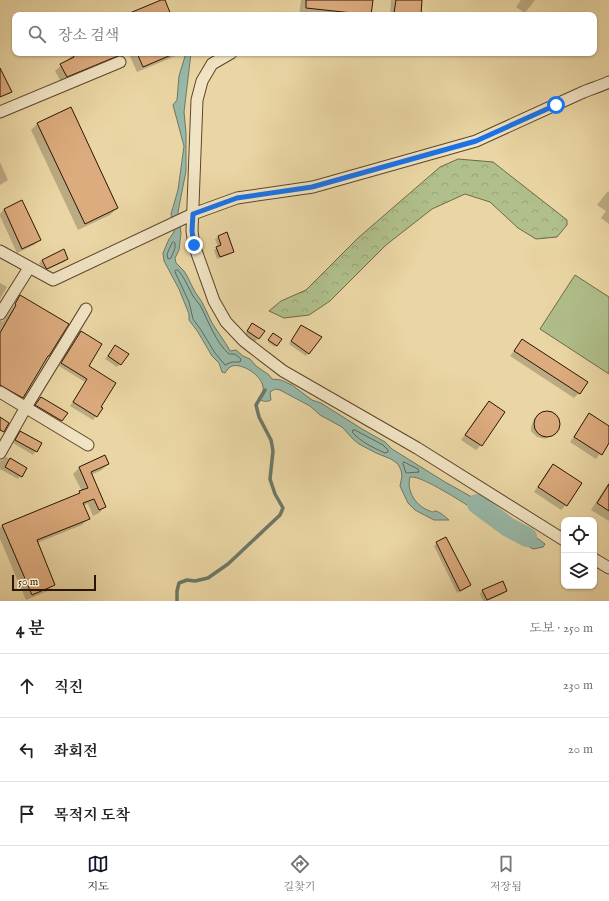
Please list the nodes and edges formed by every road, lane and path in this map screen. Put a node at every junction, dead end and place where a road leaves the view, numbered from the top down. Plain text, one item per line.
1 (226, 56) edge
2 (120, 62) dead end
3 (609, 82) edge
4 (0, 112) edge
5 (193, 214) junction
6 (0, 251) edge
7 (30, 268) junction
8 (86, 309) dead end
9 (0, 314) edge
10 (0, 392) edge
11 (26, 407) junction
12 (88, 445) dead end
13 (0, 453) edge
14 (561, 538) edge
15 (597, 561) edge
16 (609, 568) edge

1 - 5 street
2 - 4 street
3 - 5 street
5 - 7 street
5 - 14 street
6 - 7 street
7 - 9 street
8 - 11 street
10 - 11 street
11 - 12 street
11 - 13 street
15 - 16 street

